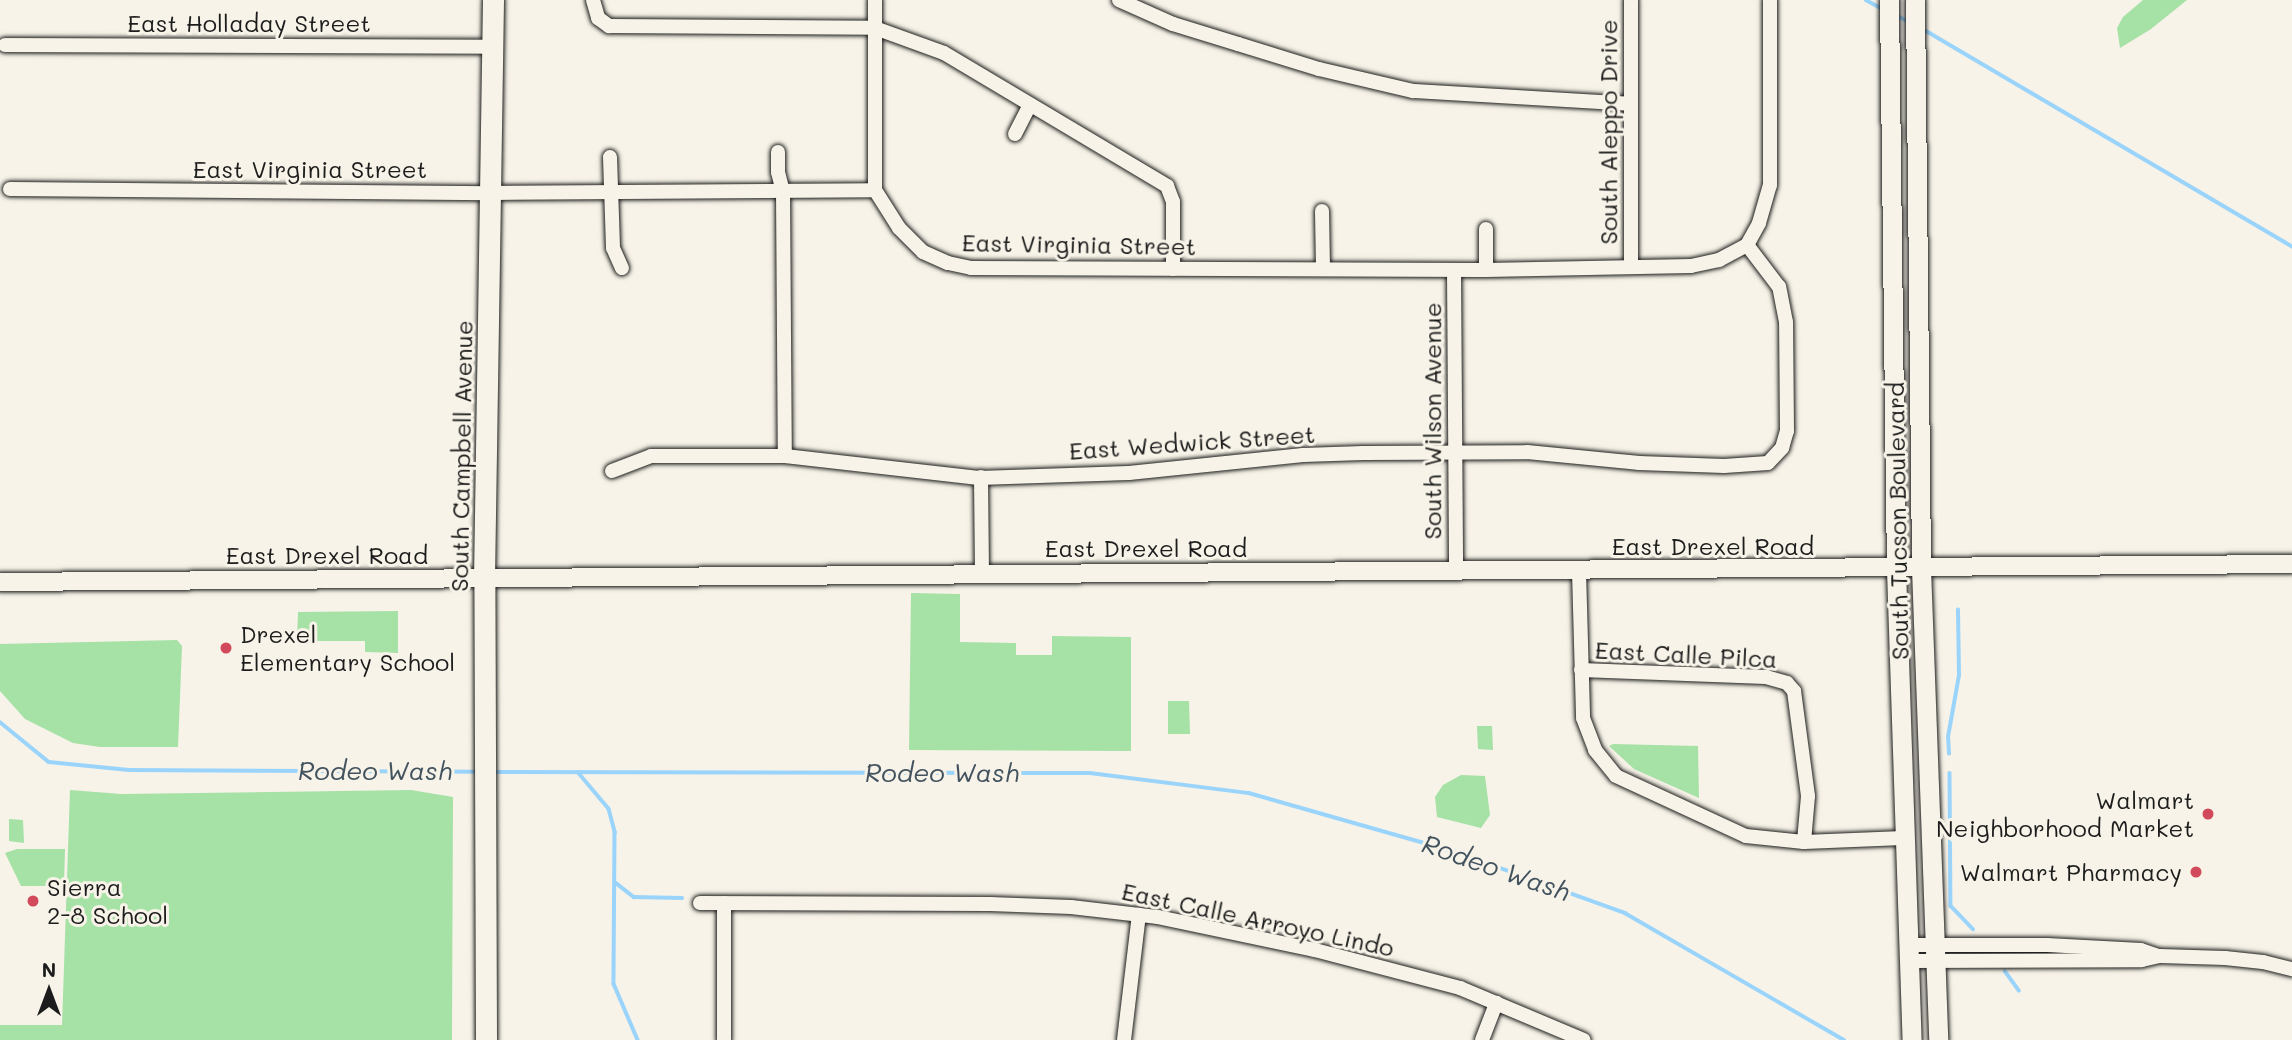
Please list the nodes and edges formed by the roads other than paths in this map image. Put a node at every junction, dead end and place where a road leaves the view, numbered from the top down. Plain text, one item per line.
1 (493, 0) edge
2 (593, 0) edge
3 (875, 0) edge
4 (1119, 0) edge
5 (1631, 0) edge
6 (1770, 0) edge
7 (1889, 0) edge
8 (1915, 5) edge
9 (875, 28) junction
10 (5, 45) dead end
11 (493, 47) junction
12 (1631, 104) junction
13 (1030, 105) junction
14 (1015, 134) dead end
15 (778, 152) dead end
16 (610, 157) dead end
17 (10, 189) dead end
18 (876, 190) junction
19 (783, 192) junction
20 (492, 193) junction
21 (610, 193) junction
22 (1322, 211) dead end
23 (1486, 229) dead end
24 (1747, 245) junction
25 (1631, 265) junction
26 (622, 268) dead end
27 (1173, 269) junction
28 (1323, 269) junction
29 (1454, 270) junction
30 (1486, 270) junction
31 (1455, 453) junction
32 (785, 456) junction
33 (612, 471) dead end
34 (981, 477) junction
35 (2292, 564) edge
36 (1922, 568) junction
37 (1896, 569) junction
38 (1579, 571) junction
39 (1456, 572) junction
40 (982, 573) junction
41 (484, 579) junction
42 (0, 582) edge
43 (1581, 670) junction
44 (1903, 838) junction
45 (1804, 842) junction
46 (700, 903) dead end
47 (724, 903) junction
48 (1139, 915) junction
49 (1935, 952) junction
50 (1909, 953) junction
51 (2292, 969) edge
52 (1496, 1003) junction
53 (486, 1040) edge
54 (724, 1040) edge
55 (1124, 1040) edge
56 (1482, 1040) edge
57 (1584, 1040) edge
58 (1912, 1040) edge
59 (1938, 1040) edge

1 - 11 main road, South Campbell Avenue
2 - 9 street
3 - 9 street
4 - 12 street
5 - 12 street, South Aleppo Drive
6 - 24 street
7 - 37 main road, South Tucson Boulevard
8 - 36 main road, South Tucson Boulevard
9 - 13 street
9 - 18 street
10 - 11 street, East Holladay Street
11 - 20 main road, South Campbell Avenue
12 - 25 street, South Aleppo Drive
13 - 14 street
13 - 27 street
15 - 19 street
16 - 21 street
17 - 20 street, East Virginia Street
18 - 19 street, East Virginia Street
18 - 27 street, East Virginia Street
19 - 21 street, East Virginia Street
19 - 32 street
20 - 21 street, East Virginia Street
20 - 41 main road, South Campbell Avenue
21 - 26 street
22 - 28 street
23 - 30 street
24 - 25 street, East Virginia Street
24 - 31 street, East Wedwick Street
25 - 30 street, East Virginia Street
27 - 28 street, East Virginia Street
28 - 29 street, East Virginia Street
29 - 30 street, East Virginia Street
29 - 31 street, South Wilson Avenue
31 - 34 street, East Wedwick Street
31 - 39 street, South Wilson Avenue
32 - 33 street, East Wedwick Street
32 - 34 street, East Wedwick Street
34 - 40 street
35 - 36 street, East Drexel Road
36 - 37 street, East Drexel Road
36 - 49 main road, South Tucson Boulevard
37 - 38 street, East Drexel Road
37 - 44 main road, South Tucson Boulevard
38 - 39 street, East Drexel Road
38 - 43 street
39 - 40 street, East Drexel Road
40 - 41 street, East Drexel Road
41 - 42 street, East Drexel Road
41 - 53 main road, South Campbell Avenue
43 - 45 street
43 - 45 street, East Calle Pilca
44 - 45 street
44 - 50 main road, South Tucson Boulevard
46 - 47 street, East Calle Arroyo Lindo
47 - 48 street, East Calle Arroyo Lindo
47 - 54 street
48 - 52 street, East Calle Arroyo Lindo
48 - 55 street
49 - 50 street
49 - 51 street
49 - 59 main road, South Tucson Boulevard
50 - 58 main road, South Tucson Boulevard
52 - 56 street
52 - 57 street, East Calle Arroyo Lindo

